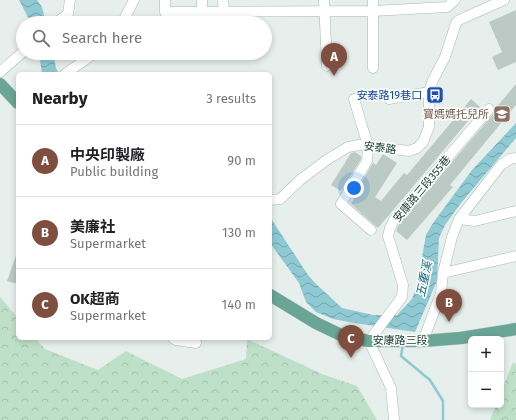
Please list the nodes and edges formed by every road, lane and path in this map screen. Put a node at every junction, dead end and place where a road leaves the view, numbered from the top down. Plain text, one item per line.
1 (70, 0) edge
2 (134, 0) edge
3 (165, 0) edge
4 (202, 0) edge
5 (223, 0) edge
6 (324, 0) edge
7 (373, 0) edge
8 (455, 0) edge
9 (504, 0) edge
10 (373, 11) junction
11 (324, 12) junction
12 (202, 13) junction
13 (224, 13) junction
14 (65, 16) edge
15 (126, 16) edge
16 (16, 58) edge
17 (85, 60) edge
18 (327, 66) dead end
19 (373, 68) dead end
20 (69, 71) edge
21 (0, 72) edge
22 (0, 84) edge
23 (429, 92) junction
24 (354, 99) dead end
25 (389, 99) dead end
26 (16, 101) edge
27 (489, 109) dead end
28 (368, 146) junction
29 (516, 158) edge
30 (272, 200) edge
31 (516, 211) edge
32 (459, 219) junction
33 (371, 230) dead end
34 (516, 256) edge
35 (443, 273) junction
36 (272, 296) edge
37 (516, 329) edge
38 (176, 340) edge
39 (369, 341) junction
40 (422, 341) junction
41 (196, 343) dead end
42 (394, 420) edge

1 - 14 street
2 - 15 street
3 - 12 street
4 - 12 street
5 - 13 street
6 - 11 street
7 - 10 street
8 - 10 street
9 - 23 street, 安泰路
10 - 11 street
10 - 19 street
11 - 13 street
11 - 18 street
12 - 13 street
16 - 21 street
17 - 20 street
22 - 26 main road
23 - 25 street
23 - 28 street, 安泰路
24 - 28 street
27 - 39 street, 安康路三段355巷
28 - 30 street, 安泰路
28 - 33 street
29 - 32 street
31 - 32 street
32 - 35 street
34 - 35 street
35 - 40 street
36 - 39 main road, 安康路三段
37 - 40 main road, 安康路三段
38 - 41 street
39 - 40 main road, 安康路三段
39 - 42 street

